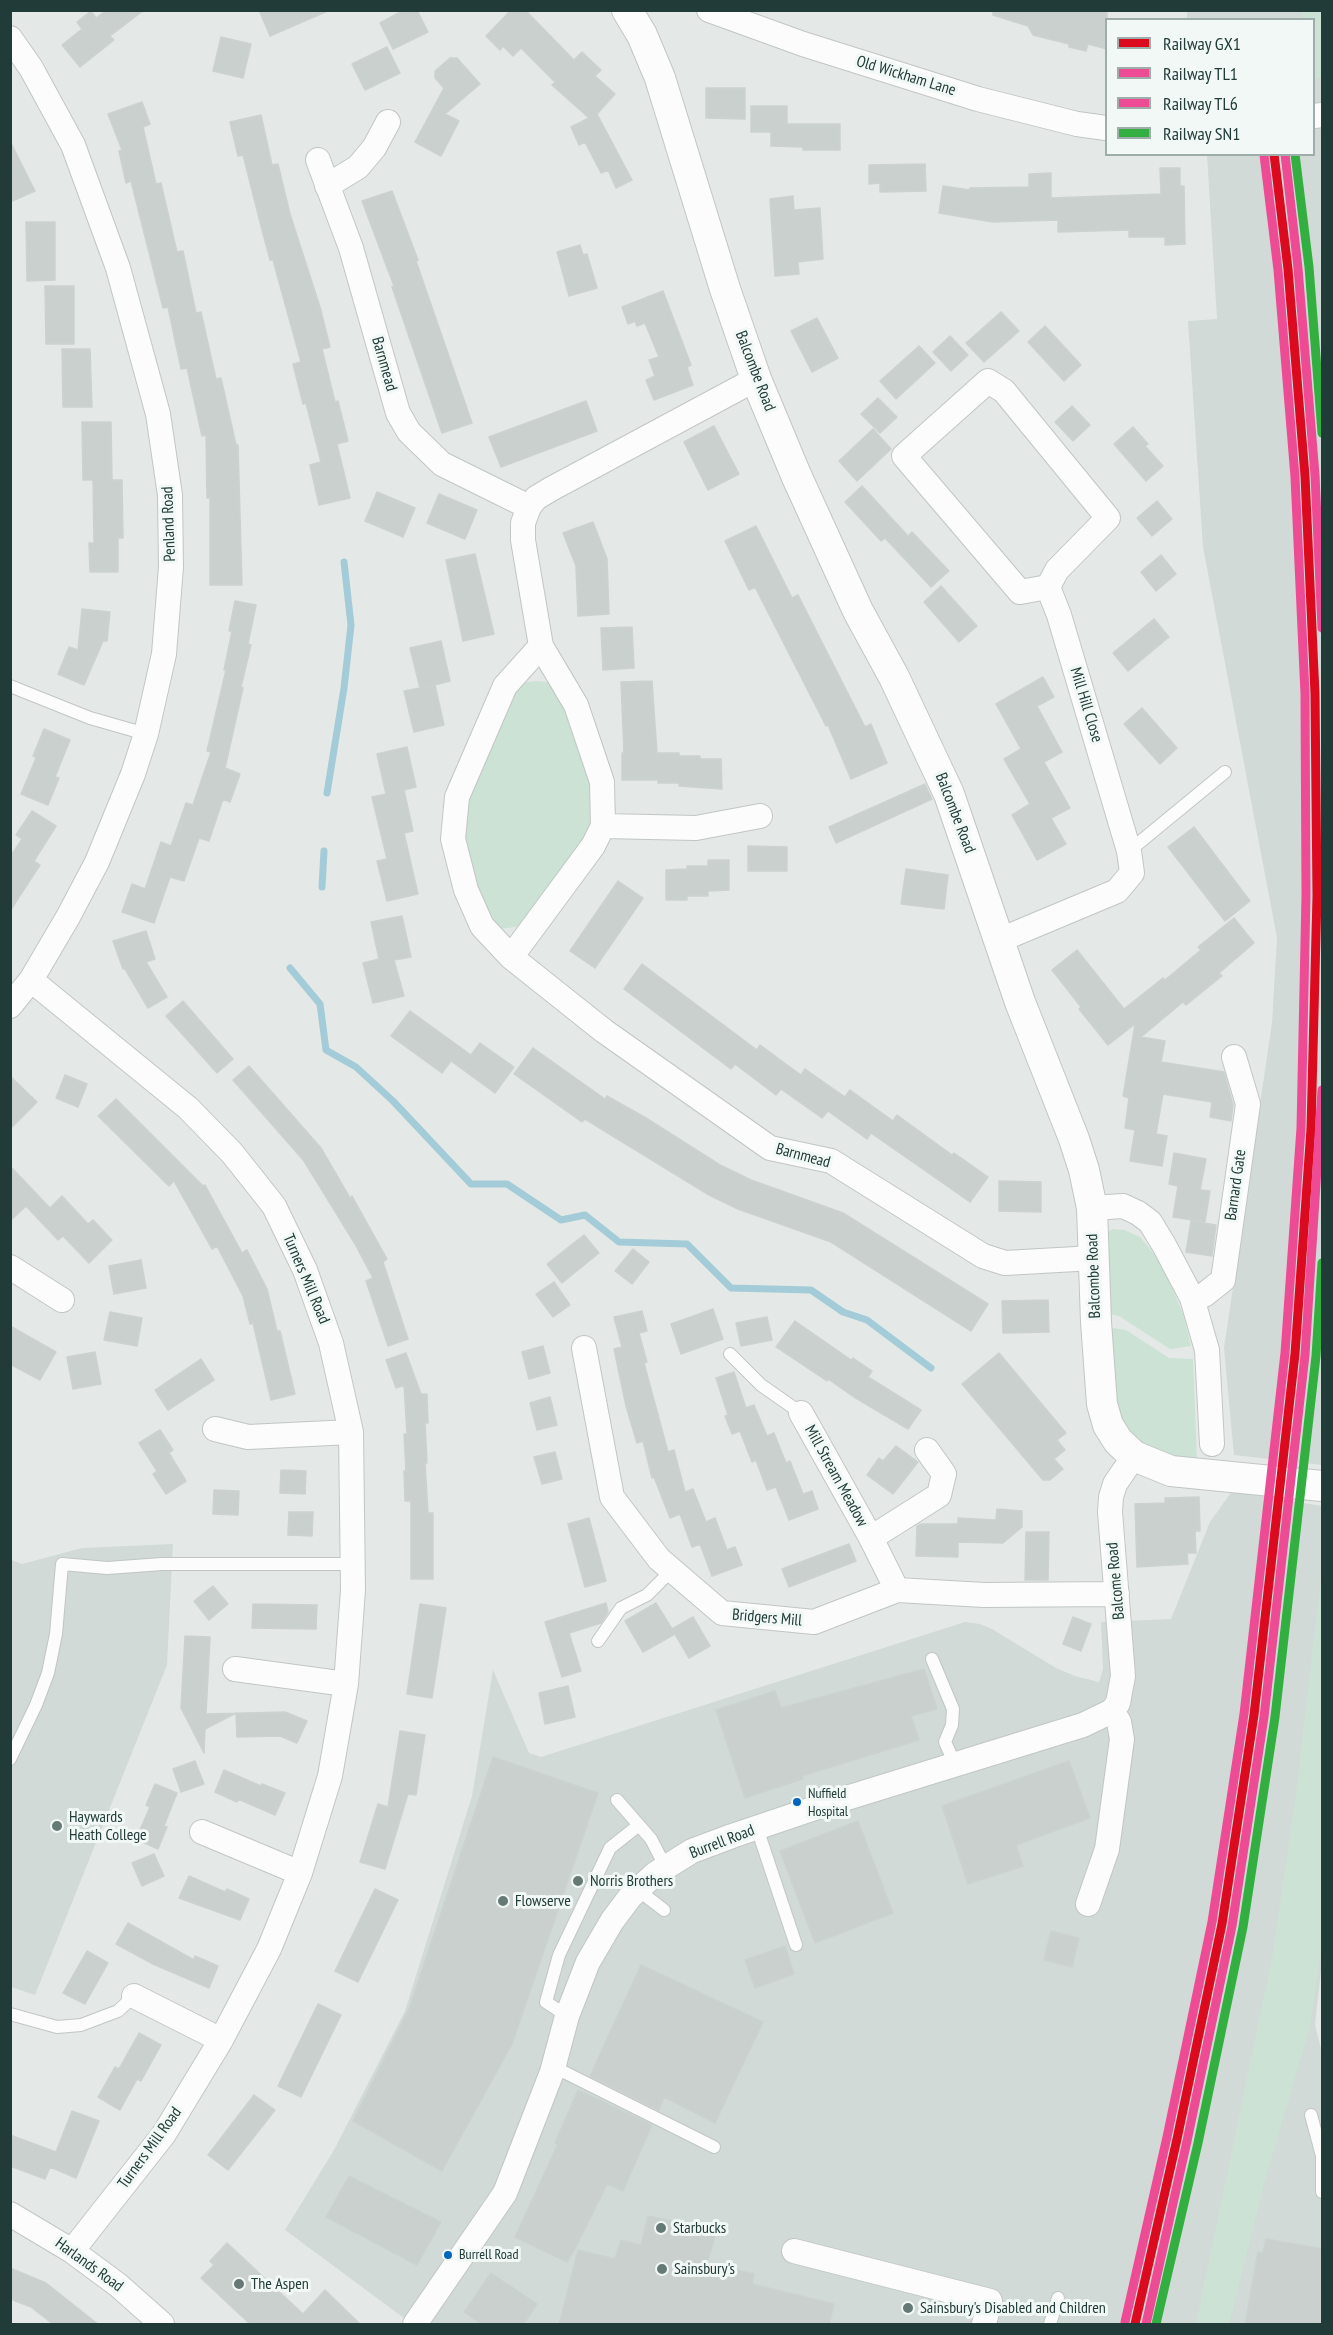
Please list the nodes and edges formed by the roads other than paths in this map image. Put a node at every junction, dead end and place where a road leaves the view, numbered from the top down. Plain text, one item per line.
1 (627, 10) edge
2 (709, 10) edge
3 (10, 38) edge
4 (388, 122) dead end
5 (1105, 128) edge
6 (318, 160) dead end
7 (327, 186) junction
8 (756, 379) junction
9 (529, 507) junction
10 (1048, 587) junction
11 (541, 646) junction
12 (10, 686) edge
13 (146, 734) junction
14 (1225, 772) dead end
15 (760, 816) dead end
16 (603, 826) junction
17 (1129, 851) junction
18 (1000, 940) junction
19 (511, 957) junction
20 (31, 980) junction
21 (10, 1006) edge
22 (1234, 1057) dead end
23 (1092, 1208) junction
24 (1094, 1258) junction
25 (10, 1267) edge
26 (1192, 1298) junction
27 (62, 1300) dead end
28 (584, 1348) dead end
29 (730, 1354) dead end
30 (801, 1413) joint
31 (214, 1429) dead end
32 (351, 1432) junction
33 (1212, 1444) dead end
34 (927, 1450) dead end
35 (1134, 1456) junction
36 (1323, 1486) edge
37 (871, 1538) junction
38 (353, 1564) junction
39 (672, 1570) junction
40 (897, 1590) junction
41 (1117, 1594) junction
42 (598, 1641) dead end
43 (932, 1659) dead end
44 (234, 1669) dead end
45 (346, 1684) junction
46 (1112, 1711) junction
47 (10, 1759) edge
48 (955, 1764) junction
49 (617, 1800) dead end
50 (639, 1825) junction
51 (757, 1828) junction
52 (202, 1832) dead end
53 (666, 1868) junction
54 (300, 1873) junction
55 (638, 1890) junction
56 (1088, 1904) dead end
57 (664, 1910) dead end
58 (796, 1946) dead end
59 (134, 1996) joint
60 (10, 2014) edge
61 (567, 2016) junction
62 (221, 2040) junction
63 (554, 2067) junction
64 (1311, 2115) dead end
65 (714, 2146) dead end
66 (1323, 2156) edge
67 (1323, 2192) edge
68 (10, 2214) edge
69 (72, 2251) junction
70 (794, 2251) dead end
71 (1058, 2298) dead end
72 (162, 2325) edge
73 (415, 2325) edge
74 (984, 2325) edge
75 (1050, 2325) edge

1 - 8 street, Balcombe Road
2 - 5 street, Old Wickham Lane
3 - 13 street, Penland Road
4 - 7 street
6 - 7 street, Barnmead
7 - 9 street, Barnmead
8 - 9 street
8 - 18 street, Balcombe Road
9 - 11 street
10 - 10 street
10 - 17 street, Mill Hill Close
11 - 16 street
11 - 19 street, Barnmead
12 - 13 lane
13 - 20 street, Penland Road
14 - 17 lane
15 - 16 street
16 - 19 street
17 - 18 street, Mill Hill Close
18 - 23 street, Balcombe Road
19 - 24 street, Barnmead
20 - 21 street, Penland Road
20 - 32 street, Turners Mill Road
22 - 26 street, Barnard Gate
23 - 24 street, Balcombe Road
23 - 26 street
24 - 35 street, Balcombe Road
25 - 27 street
26 - 33 street
28 - 39 street, Bridgers Mill
29 - 30 lane
30 - 37 street, Mill Stream Meadow
31 - 32 street
32 - 38 street, Turners Mill Road
34 - 37 street, Mill Stream Meadow
35 - 36 street, Balcombe Road
35 - 41 street, Balcome Road
37 - 40 street, Mill Stream Meadow
38 - 45 street, Turners Mill Road
38 - 47 lane
39 - 40 street, Bridgers Mill
39 - 42 lane
40 - 41 street, Bridgers Mill
41 - 46 street, Balcome Road
43 - 48 lane
44 - 45 street
45 - 54 street, Turners Mill Road
46 - 48 street, Burrell Road
46 - 56 street
48 - 51 street, Burrell Road
49 - 50 lane
50 - 53 lane
50 - 61 lane
51 - 53 street, Burrell Road
51 - 58 lane
52 - 54 street
53 - 55 street, Burrell Road
54 - 62 street, Turners Mill Road
55 - 57 lane
55 - 61 street, Burrell Road
59 - 60 lane
59 - 62 street
61 - 63 street, Burrell Road
62 - 69 street, Turners Mill Road
63 - 65 lane
63 - 73 street, Burrell Road
64 - 66 lane
66 - 67 lane
68 - 69 street, Harlands Road
69 - 72 street, Harlands Road
70 - 74 street
71 - 75 lane

